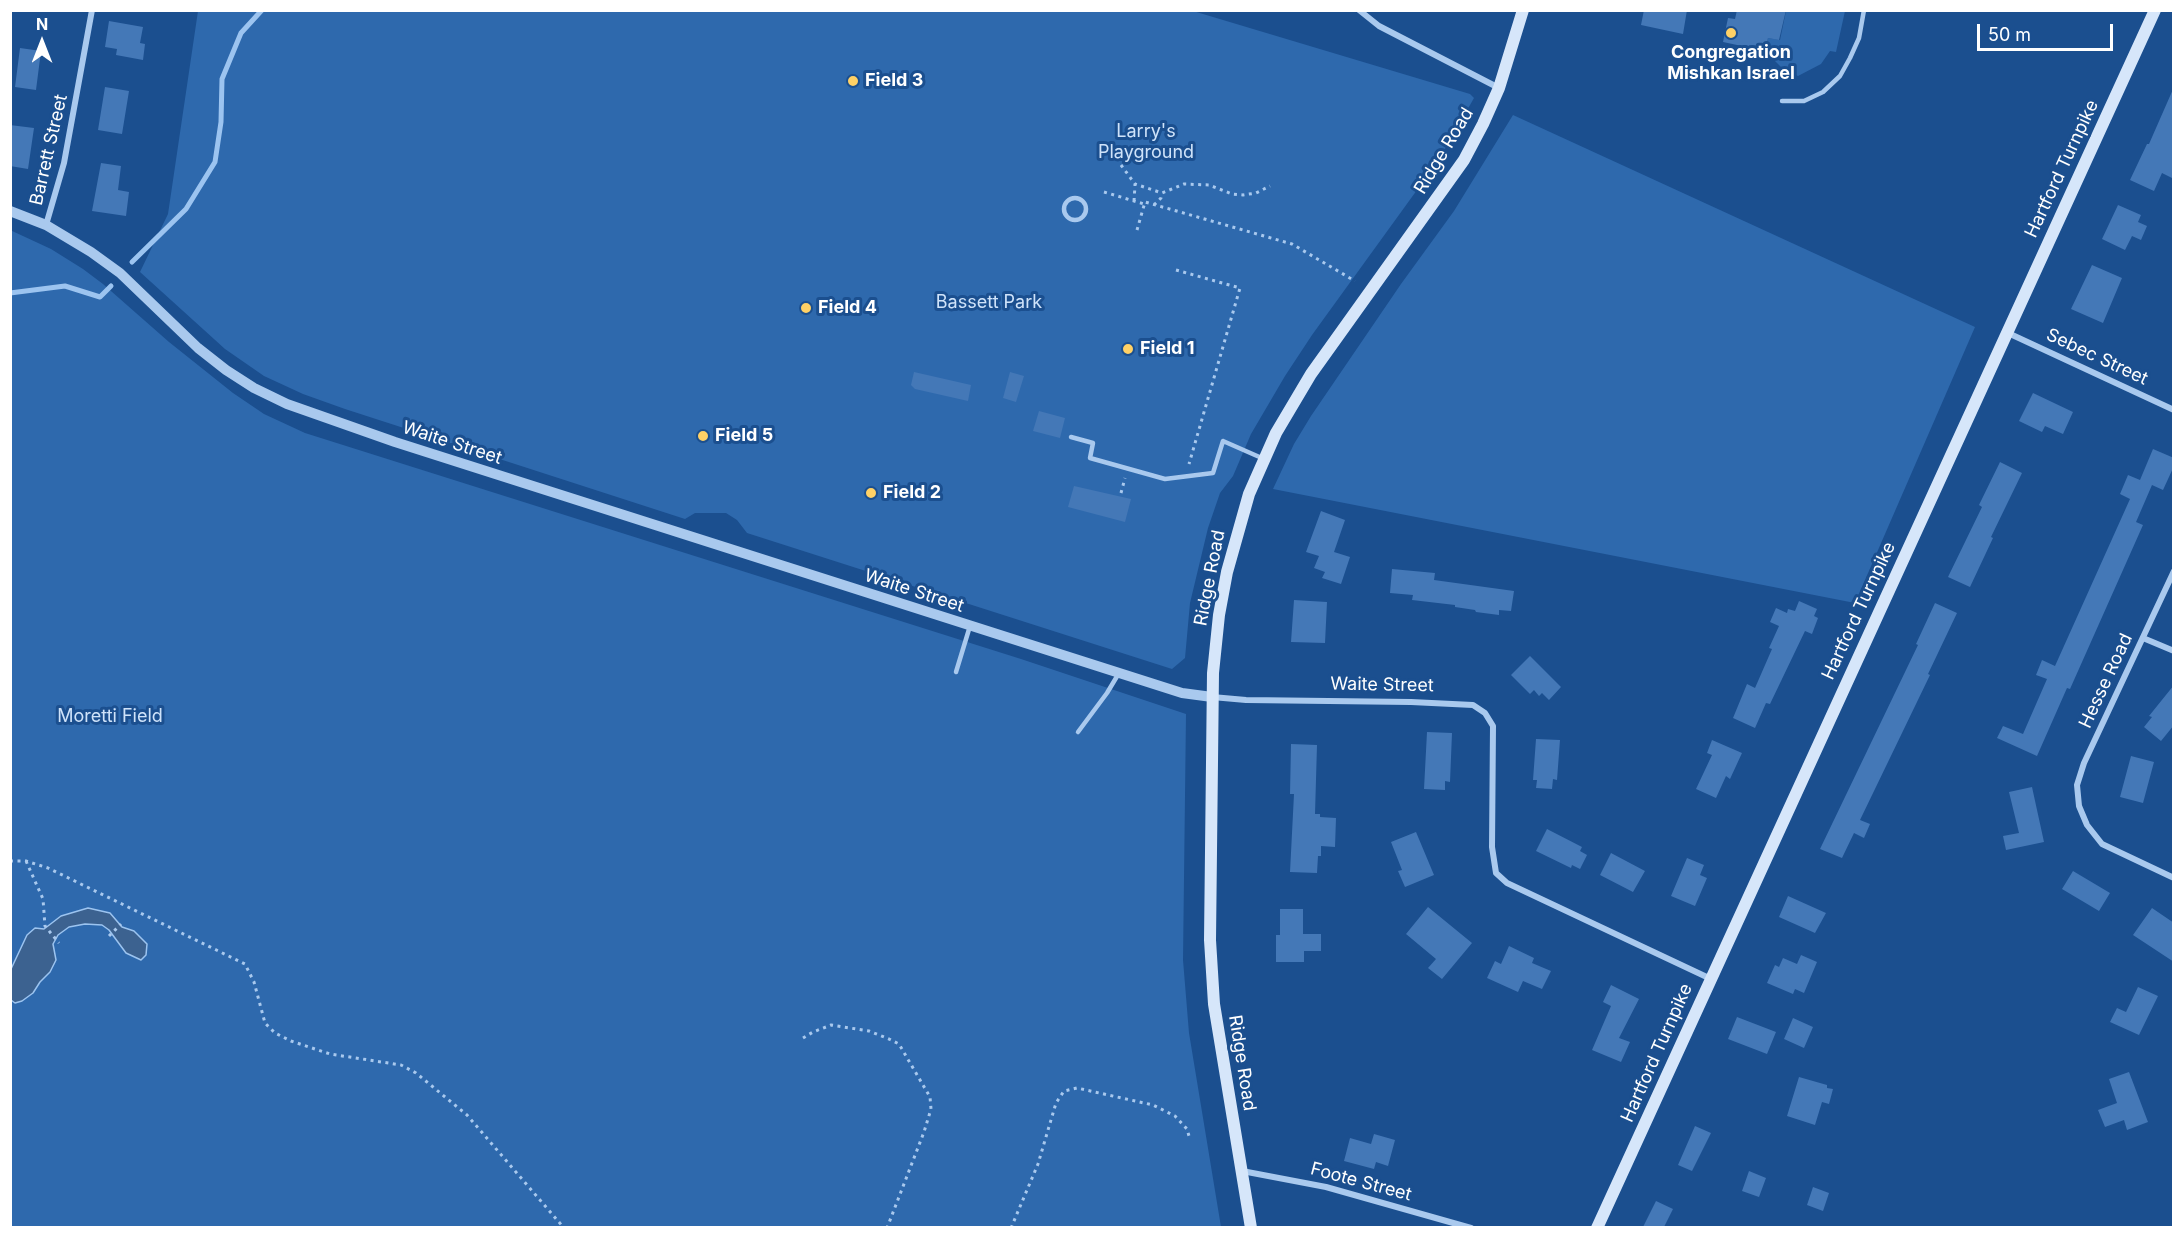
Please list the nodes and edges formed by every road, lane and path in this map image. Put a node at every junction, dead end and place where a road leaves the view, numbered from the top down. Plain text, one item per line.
1 (92, 10) edge
2 (1359, 10) edge
3 (1523, 10) edge
4 (1864, 10) edge
5 (2155, 10) edge
6 (1499, 88) junction
7 (1782, 101) dead end
8 (1121, 165) dead end
9 (1135, 184) junction
10 (1270, 186) dead end
11 (1104, 192) dead end
12 (1162, 193) junction
13 (1134, 201) junction
14 (1144, 204) junction
15 (1154, 205) junction
16 (10, 211) edge
17 (1077, 219) joint
18 (46, 225) junction
19 (1137, 230) dead end
20 (1176, 270) dead end
21 (1354, 281) dead end
22 (2008, 333) junction
23 (2174, 410) edge
24 (1071, 437) dead end
25 (1264, 459) junction
26 (1127, 470) junction
27 (1186, 478) junction
28 (1121, 493) dead end
29 (2174, 571) edge
30 (970, 626) junction
31 (2143, 638) junction
32 (2174, 651) edge
33 (956, 672) dead end
34 (1119, 673) junction
35 (1212, 697) junction
36 (1078, 732) dead end
37 (10, 861) edge
38 (26, 861) junction
39 (2174, 878) edge
40 (122, 924) dead end
41 (109, 936) dead end
42 (59, 943) dead end
43 (1711, 979) junction
44 (803, 1038) dead end
45 (1189, 1137) dead end
46 (1241, 1171) junction
47 (564, 1227) edge
48 (887, 1227) edge
49 (1011, 1227) edge
50 (1251, 1227) edge
51 (1471, 1227) edge
52 (1597, 1227) edge

1 - 18 street, Barrett Street
2 - 6 street
3 - 6 main road, Ridge Road
4 - 7 lane
5 - 22 main road, Hartford Turnpike
6 - 25 main road, Ridge Road
8 - 9 path
9 - 12 path
9 - 13 path
10 - 12 path
11 - 13 path
12 - 15 path
13 - 14 path
14 - 15 path
14 - 19 path
15 - 21 path
16 - 18 street, Waite Street
17 - 17 lane
18 - 30 street, Waite Street
20 - 27 path
22 - 23 street, Sebec Street
22 - 43 main road, Hartford Turnpike
24 - 26 lane
25 - 27 lane
25 - 35 main road, Ridge Road
26 - 27 lane
26 - 28 path
29 - 31 street, Hesse Road
30 - 33 lane
30 - 34 street, Waite Street
31 - 32 street
31 - 39 street, Hesse Road
34 - 35 street, Waite Street
34 - 36 lane
35 - 43 street, Waite Street
35 - 46 main road, Ridge Road
37 - 38 path
38 - 42 path
38 - 47 path
40 - 41 path
43 - 52 main road, Hartford Turnpike
44 - 48 path
45 - 49 path
46 - 50 main road, Ridge Road
46 - 51 street, Foote Street

